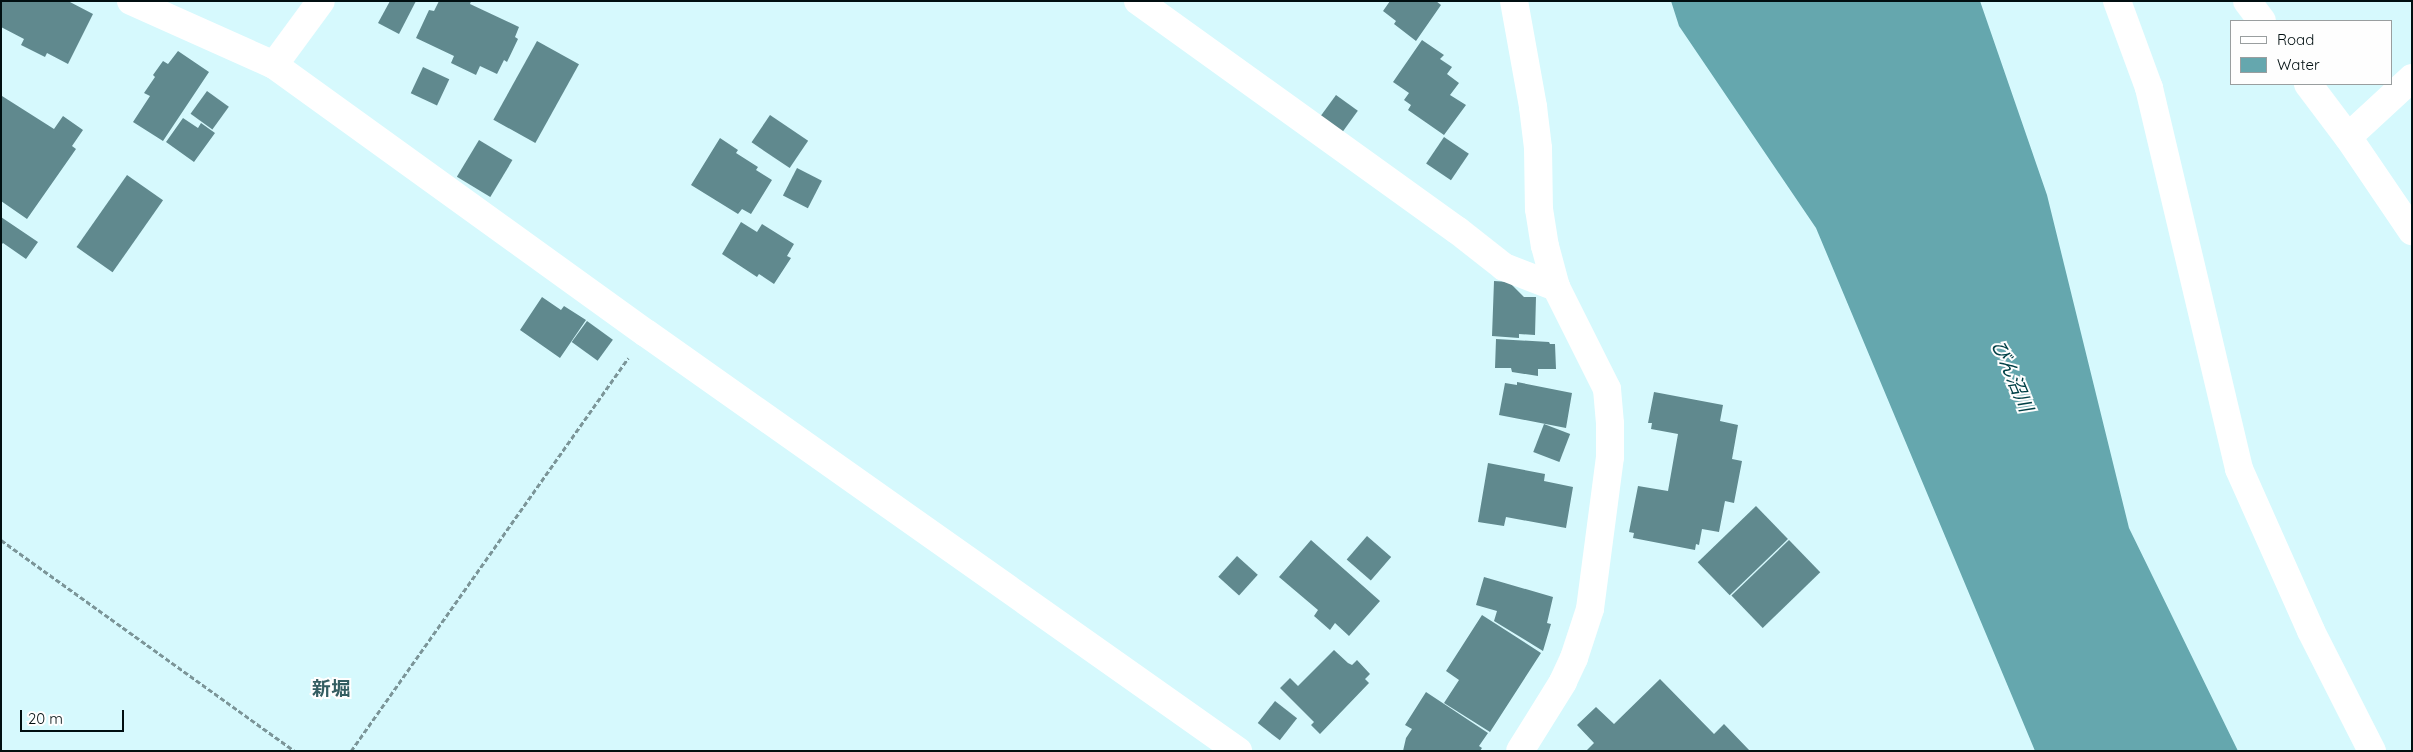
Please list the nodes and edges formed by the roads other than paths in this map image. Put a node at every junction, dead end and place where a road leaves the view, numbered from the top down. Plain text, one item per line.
1 (131, 1) edge
2 (321, 1) edge
3 (1138, 1) edge
4 (1514, 1) edge
5 (2117, 1) edge
6 (2247, 1) edge
7 (2261, 20) edge
8 (274, 65) junction
9 (2412, 78) edge
10 (2309, 85) edge
11 (2348, 137) junction
12 (2412, 230) edge
13 (1556, 287) junction
14 (1238, 751) edge
15 (1520, 751) edge
16 (2372, 751) edge

1 - 8 street
2 - 8 street
3 - 13 street
4 - 13 street
5 - 16 street
6 - 7 street
8 - 14 street
9 - 11 street
10 - 11 street
11 - 12 street
13 - 15 street

